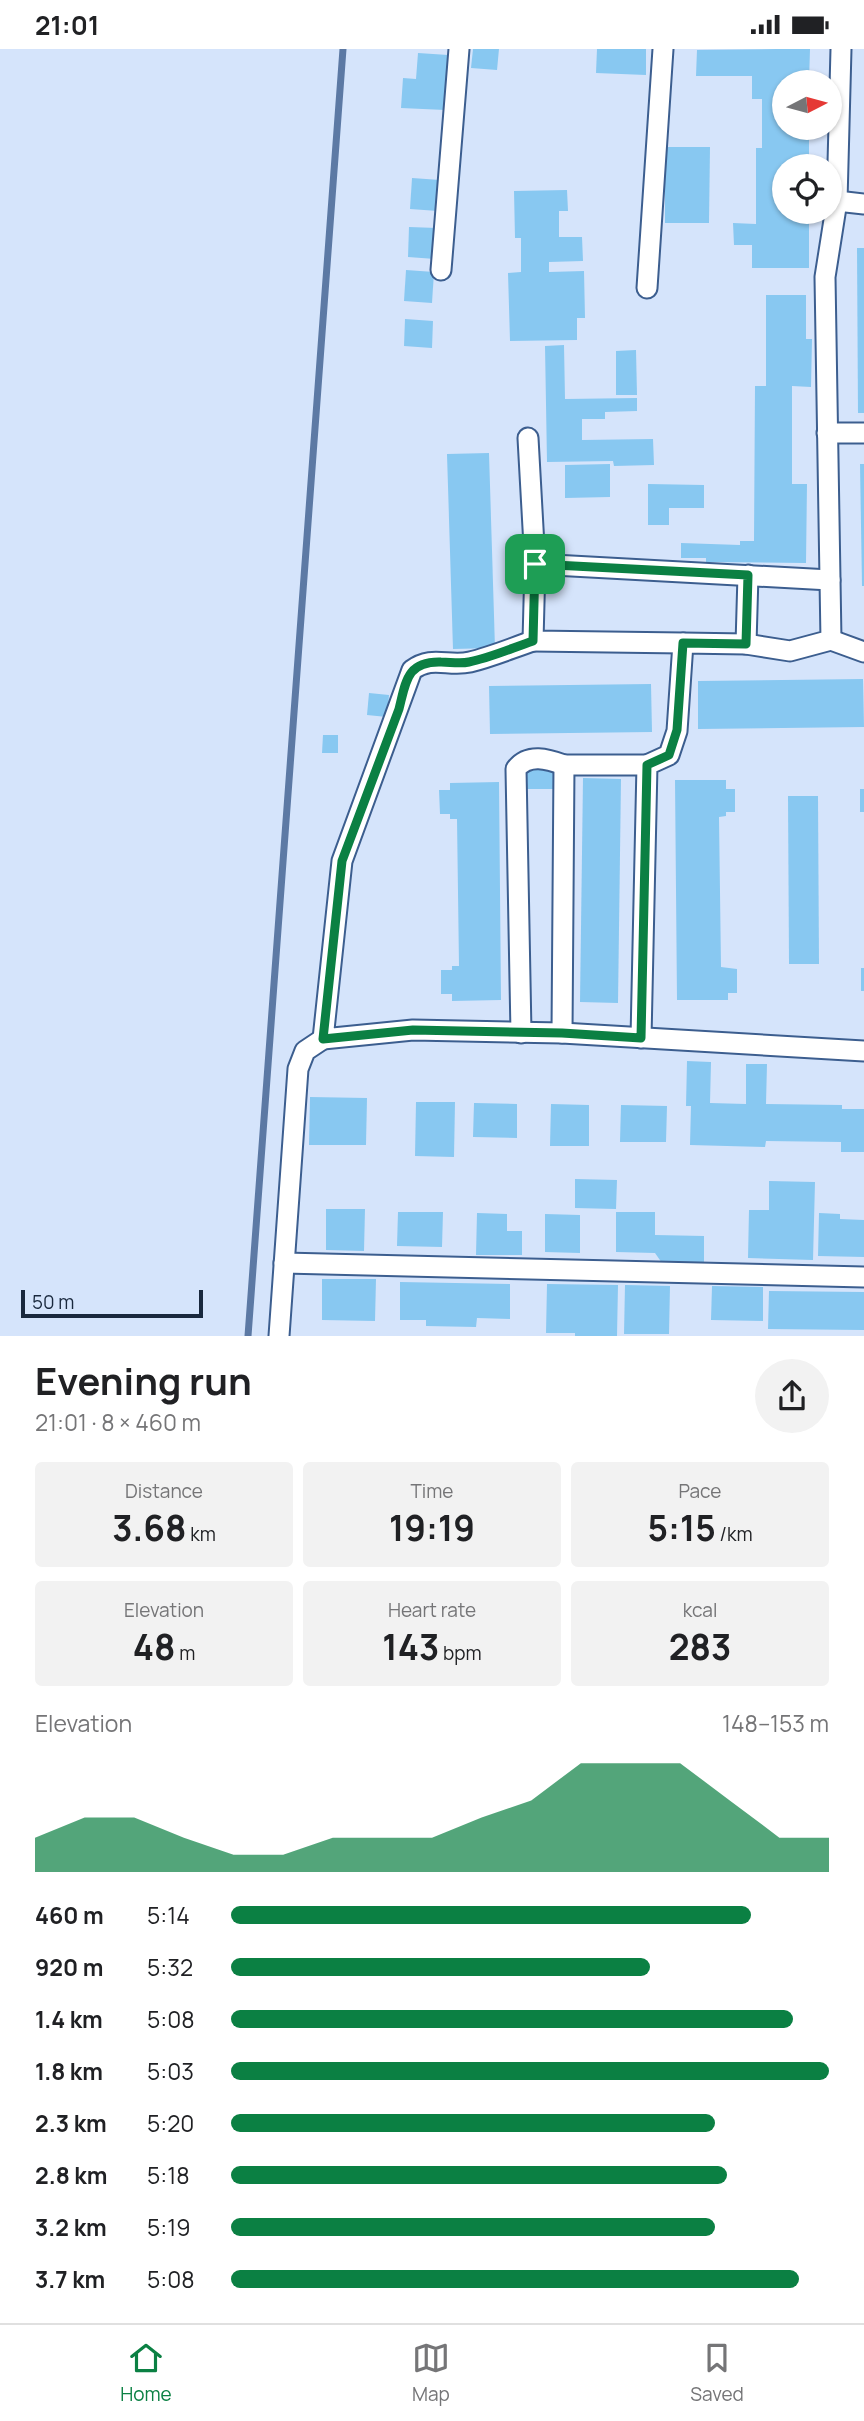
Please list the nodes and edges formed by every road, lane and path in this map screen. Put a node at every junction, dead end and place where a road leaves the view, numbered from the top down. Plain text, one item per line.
1 (459, 49) edge
2 (663, 49) edge
3 (841, 49) edge
4 (838, 154) edge
5 (842, 202) edge
6 (864, 204) edge
7 (833, 224) edge
8 (441, 270) dead end
9 (647, 288) dead end
10 (827, 433) junction
11 (864, 433) edge
12 (528, 438) dead end
13 (535, 564) junction
14 (748, 575) junction
15 (830, 580) junction
16 (831, 640) junction
17 (533, 641) junction
18 (683, 643) junction
19 (746, 644) junction
20 (864, 652) edge
21 (564, 765) junction
22 (647, 765) junction
23 (521, 1033) junction
24 (562, 1033) junction
25 (641, 1038) junction
26 (323, 1039) junction
27 (864, 1051) edge
28 (284, 1263) junction
29 (864, 1277) edge
30 (279, 1336) edge

1 - 8 street
2 - 9 street
3 - 4 street
5 - 6 street
7 - 10 street
10 - 11 street
10 - 15 street
12 - 13 street
13 - 14 street
13 - 17 street
14 - 15 street
14 - 19 street
15 - 16 street
16 - 19 street
16 - 20 street
17 - 18 street
17 - 26 street
18 - 19 street
18 - 22 street
21 - 22 street
21 - 23 street
21 - 24 street
22 - 25 street
23 - 24 street
23 - 26 street
24 - 25 street
25 - 27 street
26 - 28 street
28 - 29 street
28 - 30 street

